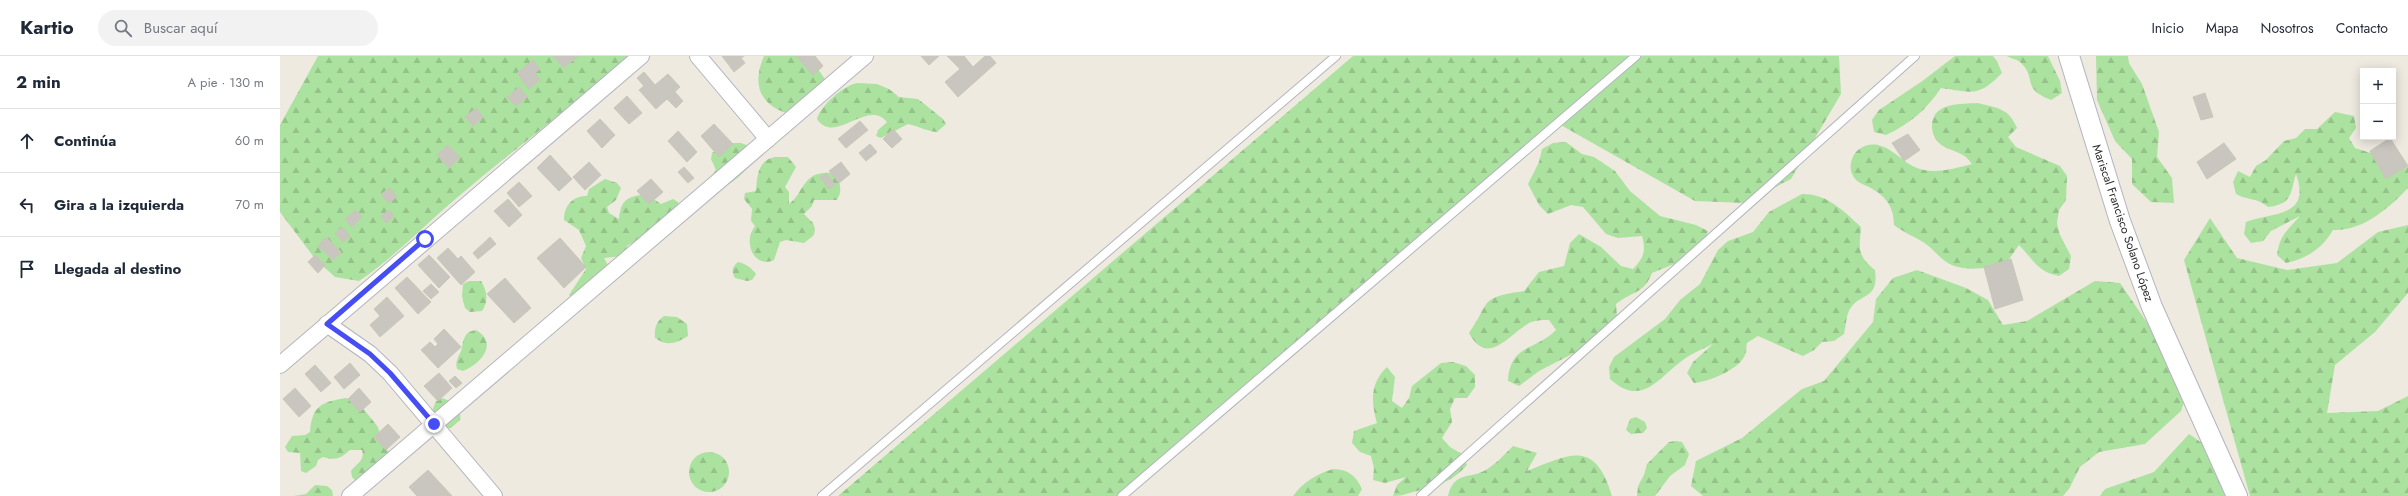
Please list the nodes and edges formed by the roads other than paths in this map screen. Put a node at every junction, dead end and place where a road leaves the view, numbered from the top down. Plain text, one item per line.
1 (641, 56) edge
2 (698, 56) edge
3 (865, 56) edge
4 (1336, 56) edge
5 (1636, 56) edge
6 (1915, 56) edge
7 (2069, 56) edge
8 (768, 139) junction
9 (327, 324) junction
10 (280, 365) edge
11 (434, 424) junction
12 (350, 496) edge
13 (494, 496) edge
14 (822, 496) edge
15 (1122, 496) edge
16 (1421, 496) edge
17 (2237, 496) edge

1 - 9 street
2 - 8 street
3 - 8 street
4 - 14 lane
5 - 15 lane
6 - 16 lane
7 - 17 street, Mariscal Francisco Solano López
8 - 11 street
9 - 10 street
9 - 11 street
11 - 12 street
11 - 13 street

